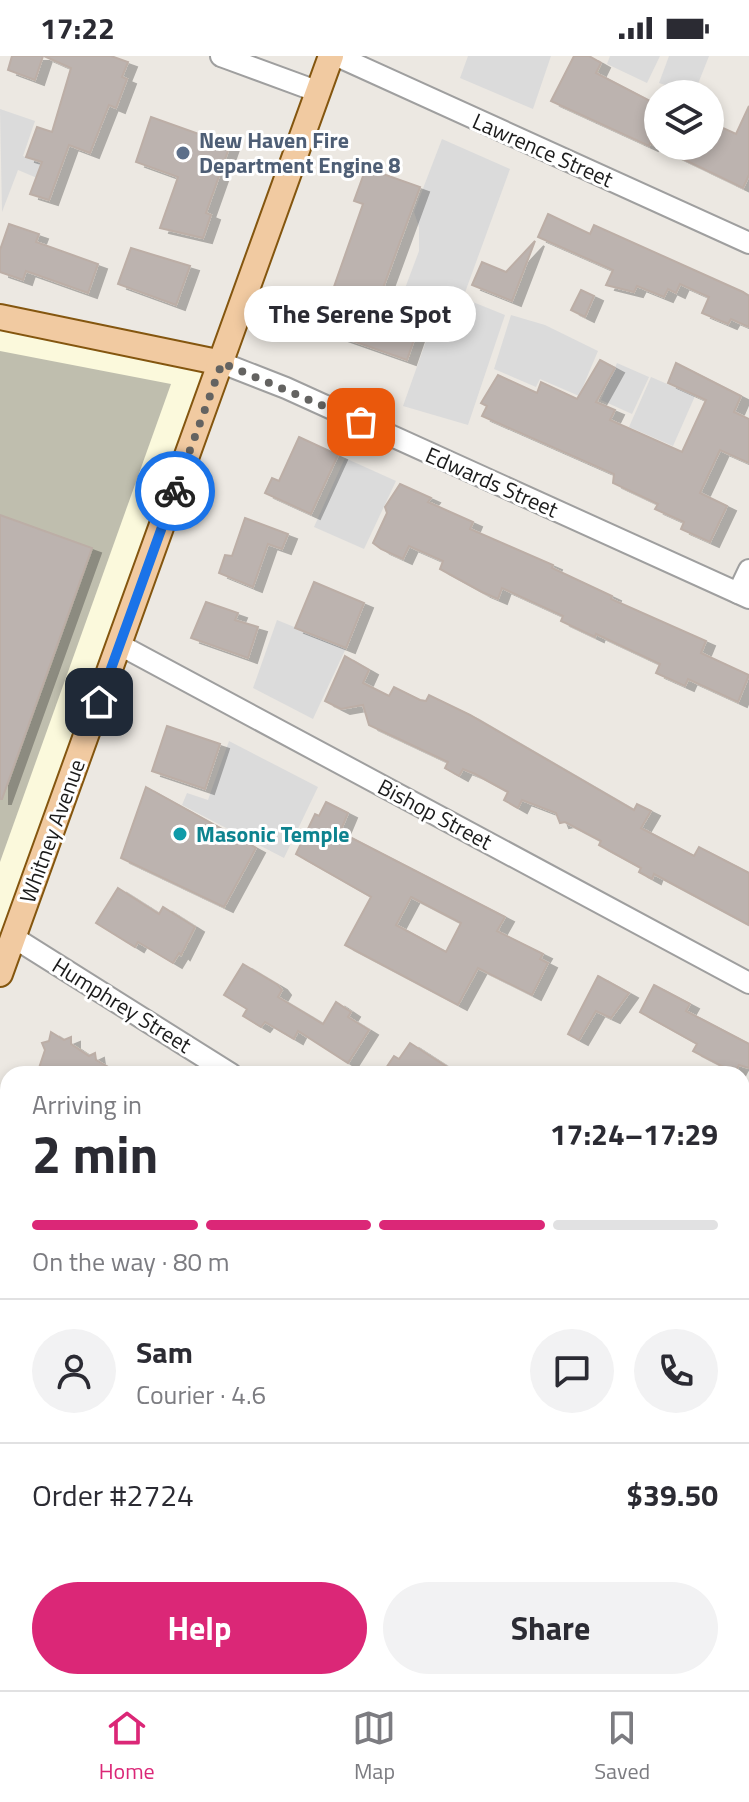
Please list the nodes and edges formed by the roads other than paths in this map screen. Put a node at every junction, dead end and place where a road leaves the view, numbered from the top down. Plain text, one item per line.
1 (221, 56) edge
2 (334, 56) edge
3 (319, 92) junction
4 (749, 243) edge
5 (0, 317) edge
6 (222, 363) junction
7 (749, 570) edge
8 (744, 596) edge
9 (120, 645) junction
10 (13, 937) junction
11 (0, 974) edge
12 (749, 983) edge
13 (218, 1066) edge

1 - 3 street
2 - 3 main road, Whitney Avenue
2 - 4 street, Lawrence Street
3 - 6 main road, Whitney Avenue
5 - 6 main road, Edwards Street
6 - 8 street, Edwards Street
6 - 9 main road, Whitney Avenue
7 - 8 street
9 - 10 main road, Whitney Avenue
9 - 12 street, Bishop Street
10 - 11 main road, Whitney Avenue
10 - 13 street, Humphrey Street

